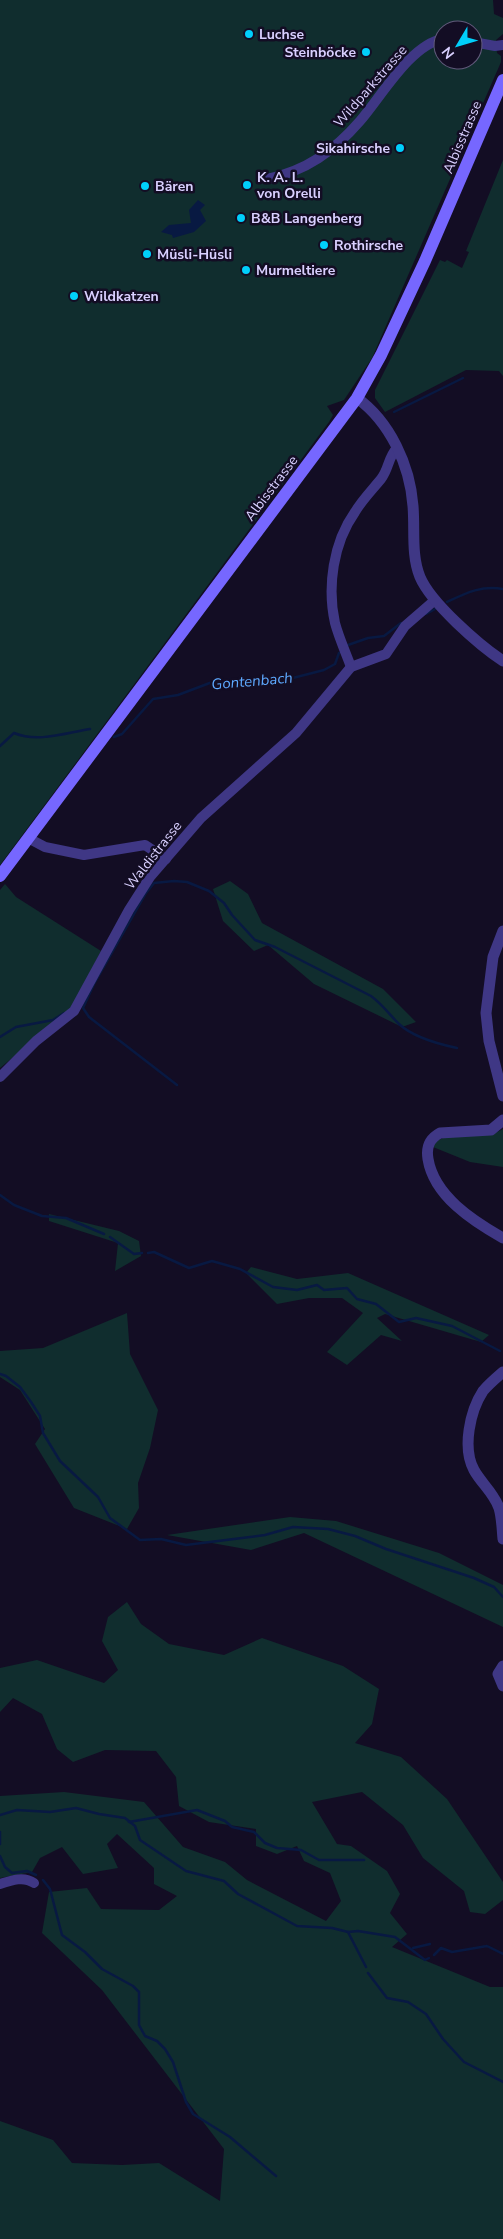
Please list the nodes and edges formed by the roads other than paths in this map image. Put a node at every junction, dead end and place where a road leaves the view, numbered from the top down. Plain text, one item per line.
1 (433, 42) edge
2 (483, 44) edge
3 (503, 45) edge
4 (503, 80) edge
5 (267, 179) dead end
6 (357, 398) junction
7 (397, 448) junction
8 (435, 600) junction
9 (503, 661) edge
10 (351, 667) junction
11 (28, 838) junction
12 (166, 860) junction
13 (0, 876) edge
14 (503, 931) edge
15 (0, 1076) edge
16 (503, 1096) edge
17 (503, 1120) edge
18 (503, 1238) edge
19 (503, 1372) edge
20 (503, 1539) edge
21 (503, 1666) edge
22 (503, 1686) edge
23 (34, 1883) dead end
24 (0, 1884) edge

1 - 5 street, Wildparkstrasse
2 - 3 street
4 - 6 main road, Albisstrasse
6 - 7 street
6 - 11 main road, Albisstrasse
7 - 8 street
7 - 10 street
8 - 9 street
8 - 10 street, Waldistrasse
10 - 12 street, Waldistrasse
11 - 12 street
11 - 13 main road, Albisstrasse
12 - 15 street, Waldistrasse
14 - 16 street
17 - 18 street
19 - 20 street
21 - 22 street
23 - 24 street

